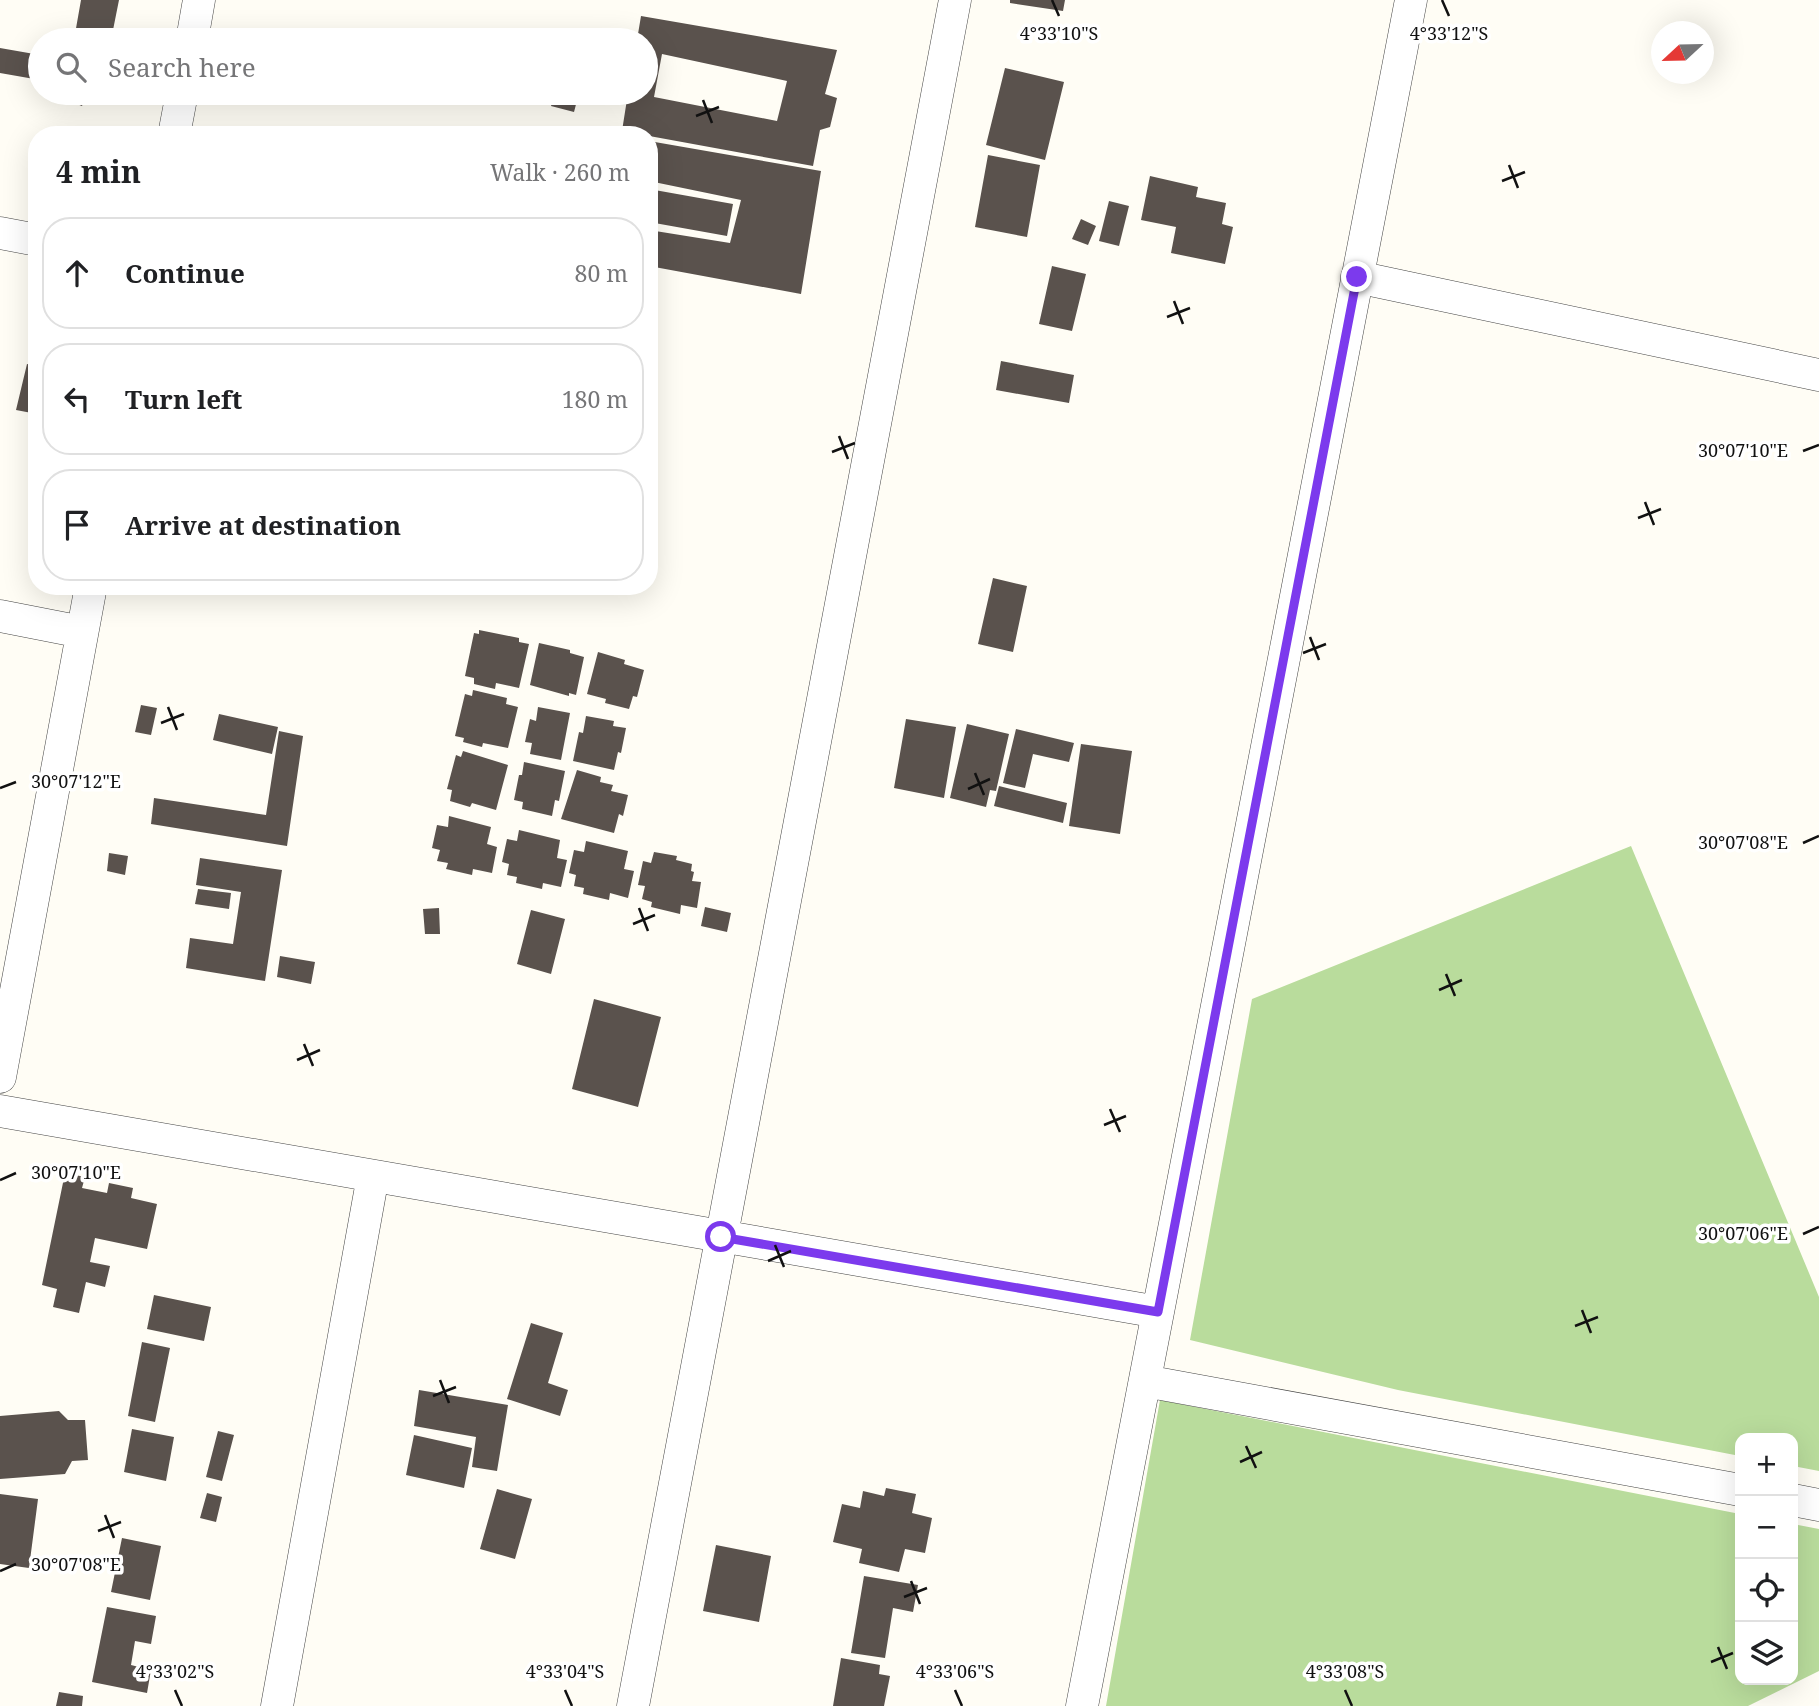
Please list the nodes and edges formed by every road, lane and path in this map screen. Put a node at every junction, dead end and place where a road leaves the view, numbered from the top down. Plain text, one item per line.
1 (199, 0) edge
2 (955, 0) edge
3 (1411, 0) edge
4 (194, 28) edge
5 (180, 105) edge
6 (176, 126) edge
7 (0, 233) edge
8 (28, 238) edge
9 (1357, 277) junction
10 (1819, 375) edge
11 (89, 595) edge
12 (0, 615) edge
13 (82, 632) junction
14 (0, 1077) edge
15 (0, 1111) edge
16 (373, 1176) junction
17 (721, 1237) junction
18 (1158, 1312) junction
19 (1145, 1381) junction
20 (1735, 1489) edge
21 (1798, 1501) edge
22 (1819, 1505) edge
23 (277, 1706) edge
24 (633, 1706) edge
25 (1082, 1706) edge

1 - 4 street
2 - 17 street
3 - 9 street
5 - 6 street
7 - 8 street
9 - 10 street
9 - 18 street
11 - 13 street
12 - 13 street
13 - 14 street
15 - 16 street
16 - 17 street
16 - 23 street
17 - 18 street
17 - 24 street
18 - 19 street
19 - 20 street
19 - 25 street
21 - 22 street

